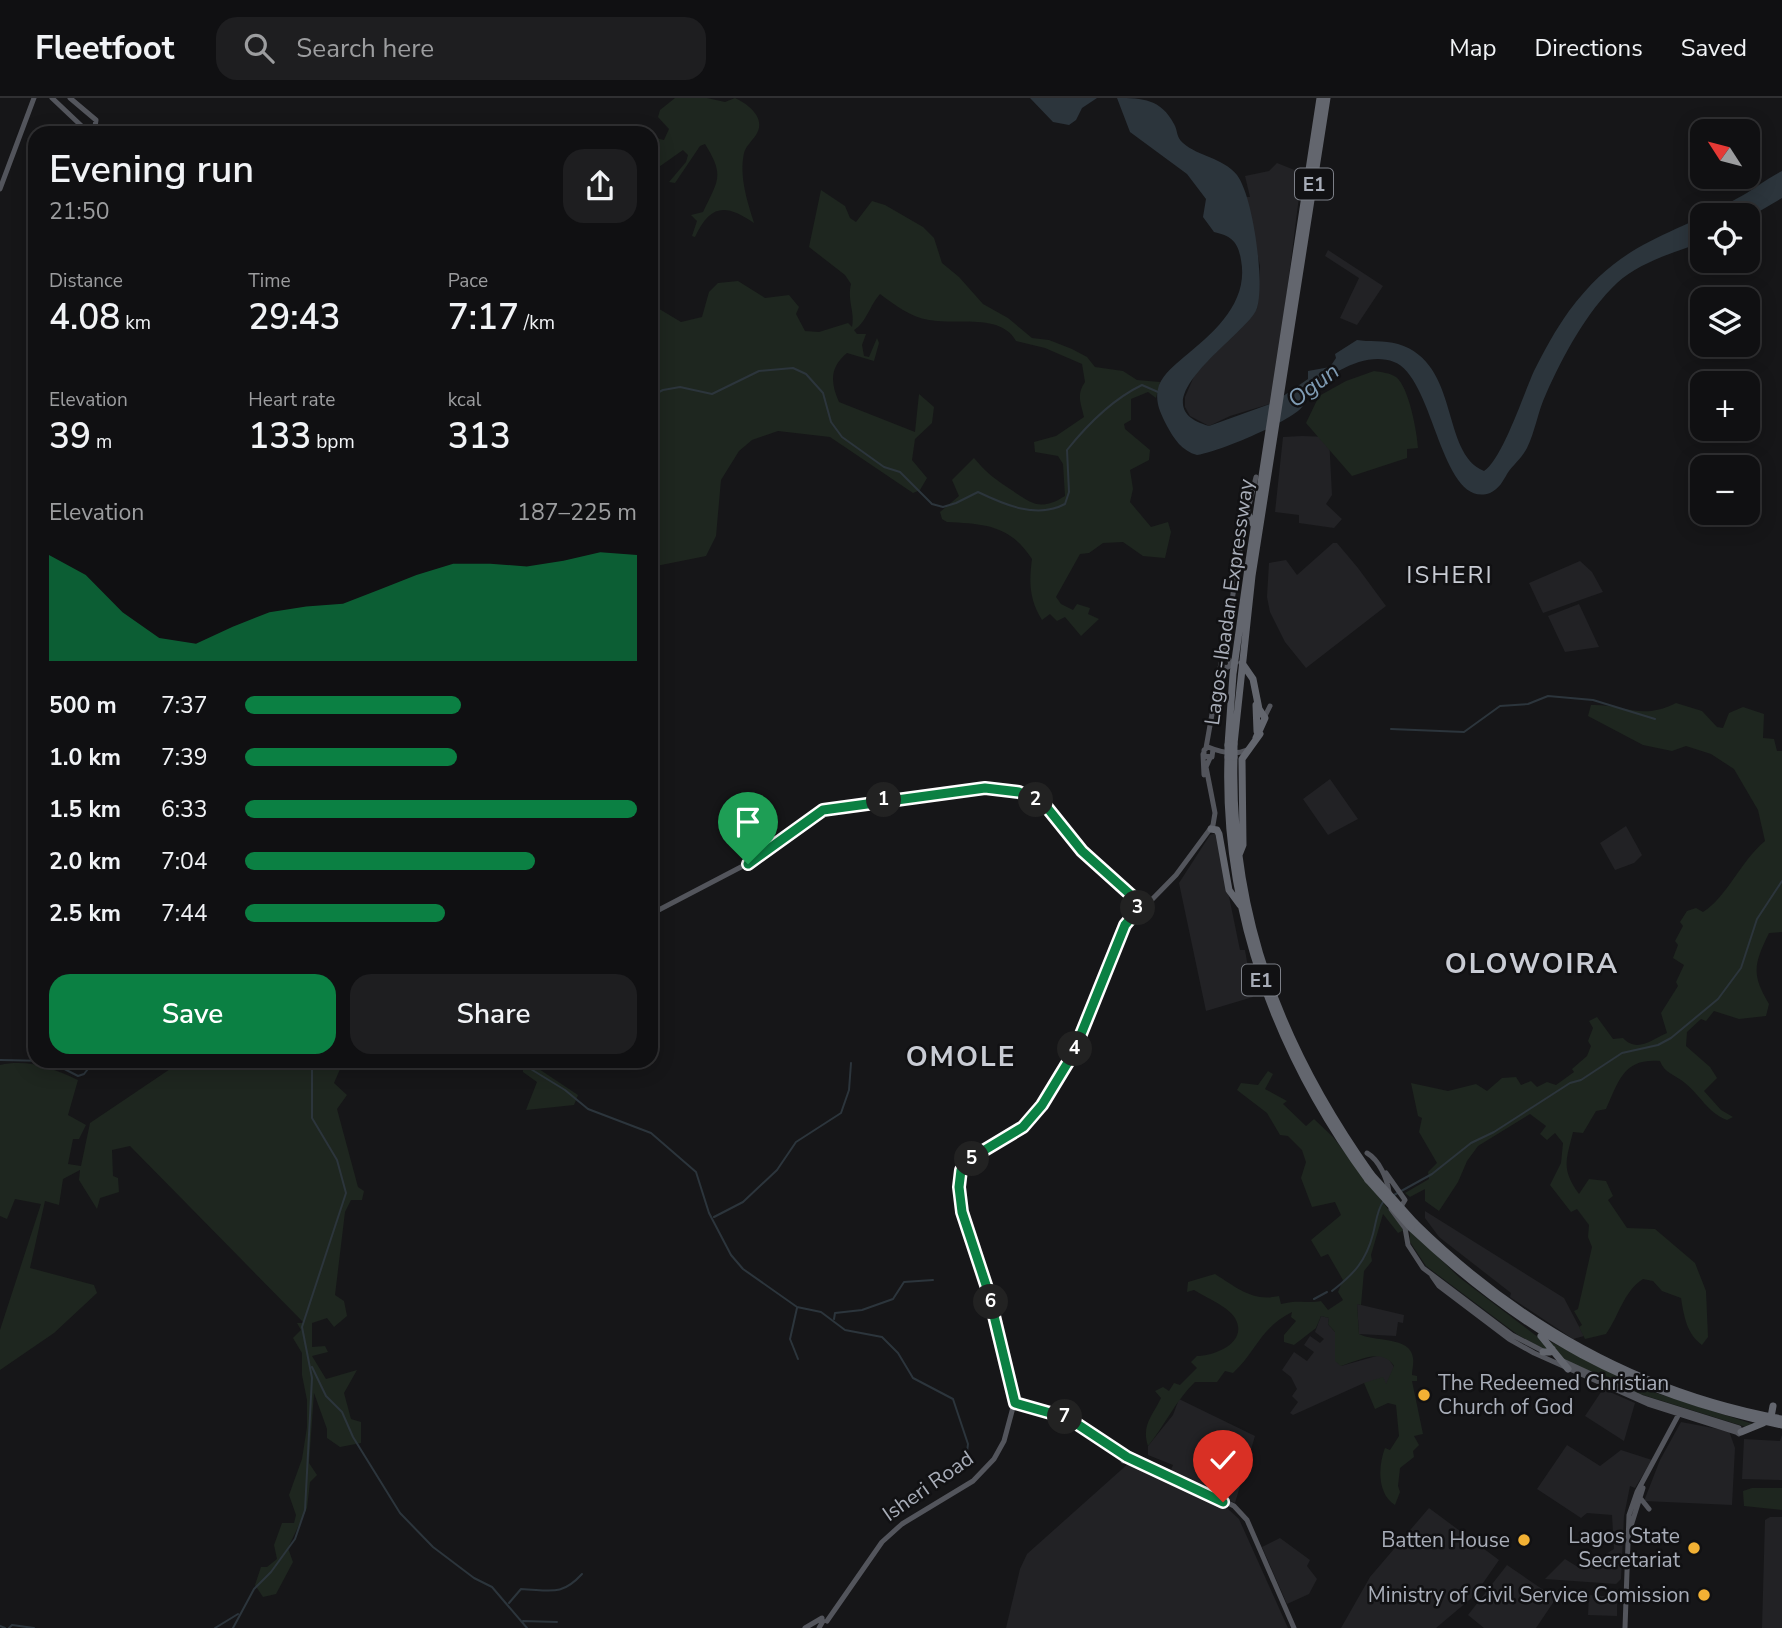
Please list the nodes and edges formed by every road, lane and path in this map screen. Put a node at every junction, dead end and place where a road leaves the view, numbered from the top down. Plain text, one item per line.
1 (34, 98) edge
2 (52, 98) edge
3 (70, 98) edge
4 (1320, 98) edge
5 (1327, 98) edge
6 (82, 126) edge
7 (95, 126) edge
8 (0, 189) edge
9 (1298, 269) junction
10 (1256, 477) dead end
11 (1264, 493) junction
12 (1259, 508) junction
13 (1247, 511) junction
14 (1255, 528) junction
15 (1239, 658) junction
16 (1226, 665) junction
17 (1239, 685) junction
18 (1270, 706) joint
19 (1259, 707) junction
20 (1264, 716) junction
21 (1257, 736) junction
22 (1231, 744) junction
23 (1211, 752) junction
24 (1233, 755) junction
25 (1211, 829) junction
26 (1238, 859) junction
27 (1142, 905) junction
28 (1242, 909) junction
29 (658, 910) edge
30 (1088, 1020) junction
31 (1351, 1146) junction
32 (1365, 1152) junction
33 (1365, 1166) junction
34 (962, 1170) junction
35 (1370, 1177) junction
36 (1391, 1184) junction
37 (1395, 1215) junction
38 (1413, 1225) junction
39 (1432, 1274) junction
40 (1533, 1328) junction
41 (1552, 1349) junction
42 (1543, 1352) junction
43 (1558, 1359) junction
44 (1568, 1368) junction
45 (1013, 1390) junction
46 (1014, 1401) junction
47 (1031, 1405) junction
48 (1773, 1406) dead end
49 (1678, 1412) junction
50 (1696, 1419) junction
51 (1782, 1419) edge
52 (1771, 1420) junction
53 (1676, 1421) junction
54 (1782, 1425) edge
55 (1739, 1430) junction
56 (1650, 1469) junction
57 (1643, 1487) junction
58 (1631, 1527) junction
59 (823, 1622) edge
60 (806, 1628) edge
61 (1293, 1628) edge
62 (1626, 1628) edge

1 - 8 main road
2 - 6 main road
3 - 7 main road
4 - 9 highway, Lagos-Ibadan Expressway / E1
5 - 9 highway, Lagos-Ibadan Expressway / E1
9 - 11 highway, Lagos-Ibadan Expressway / E1
10 - 13 main road
11 - 12 highway, Lagos-Ibadan Expressway / E1
11 - 15 highway, Lagos-Ibadan Expressway / E1
12 - 13 highway
12 - 14 highway, Lagos-Ibadan Expressway / E1
13 - 14 highway
13 - 16 main road
14 - 15 highway, Lagos-Ibadan Expressway / E1
15 - 16 highway, Lagos-Ibadan Expressway / E1
15 - 16 highway
15 - 17 highway, Lagos-Ibadan Expressway / E1
15 - 19 highway
16 - 22 highway, Lagos-Ibadan Expressway / E1
16 - 23 main road
17 - 21 highway
17 - 22 highway, Lagos-Ibadan Expressway / E1
18 - 19 highway
18 - 20 main road
19 - 20 highway
20 - 21 highway
21 - 24 main road
21 - 26 highway
22 - 24 highway, Lagos-Ibadan Expressway / E1, bridge
23 - 24 main road
23 - 25 main road
23 - 27 main road
24 - 26 highway, Lagos-Ibadan Expressway / E1
24 - 28 highway, Lagos-Ibadan Expressway / E1
25 - 28 highway
25 - 30 main road
26 - 31 highway, Lagos-Ibadan Expressway / E1
27 - 29 main road
27 - 30 main road
28 - 35 highway, Lagos-Ibadan Expressway / E1
30 - 34 main road
31 - 32 highway
31 - 33 highway, Lagos-Ibadan Expressway / E1
32 - 33 highway
32 - 36 main road
33 - 35 highway, Lagos-Ibadan Expressway / E1
34 - 45 main road, Isheri Road
34 - 46 main road
35 - 38 highway, Lagos-Ibadan Expressway / E1, bridge
36 - 37 main road
36 - 37 main road
37 - 39 main road
38 - 40 highway, Lagos-Ibadan Expressway / E1
38 - 52 highway, Lagos-Ibadan Expressway / E1
39 - 42 main road
39 - 44 main road
40 - 41 highway
40 - 52 highway, Lagos-Ibadan Expressway / E1
41 - 42 highway
41 - 43 highway
42 - 43 main road
43 - 44 highway
43 - 49 main road
44 - 49 main road
45 - 46 main road, Isheri Road
45 - 47 main road
46 - 47 main road
46 - 59 main road, Isheri Road
46 - 61 main road
47 - 61 main road
48 - 52 highway
49 - 50 main road
49 - 53 main road
49 - 55 main road
50 - 53 main road
50 - 55 main road
51 - 52 highway, Lagos-Ibadan Expressway / E1
52 - 54 highway, Lagos-Ibadan Expressway / E1
52 - 55 highway
53 - 56 main road
56 - 57 main road
56 - 62 main road
57 - 58 main road
57 - 58 main road
58 - 62 main road
59 - 60 main road

